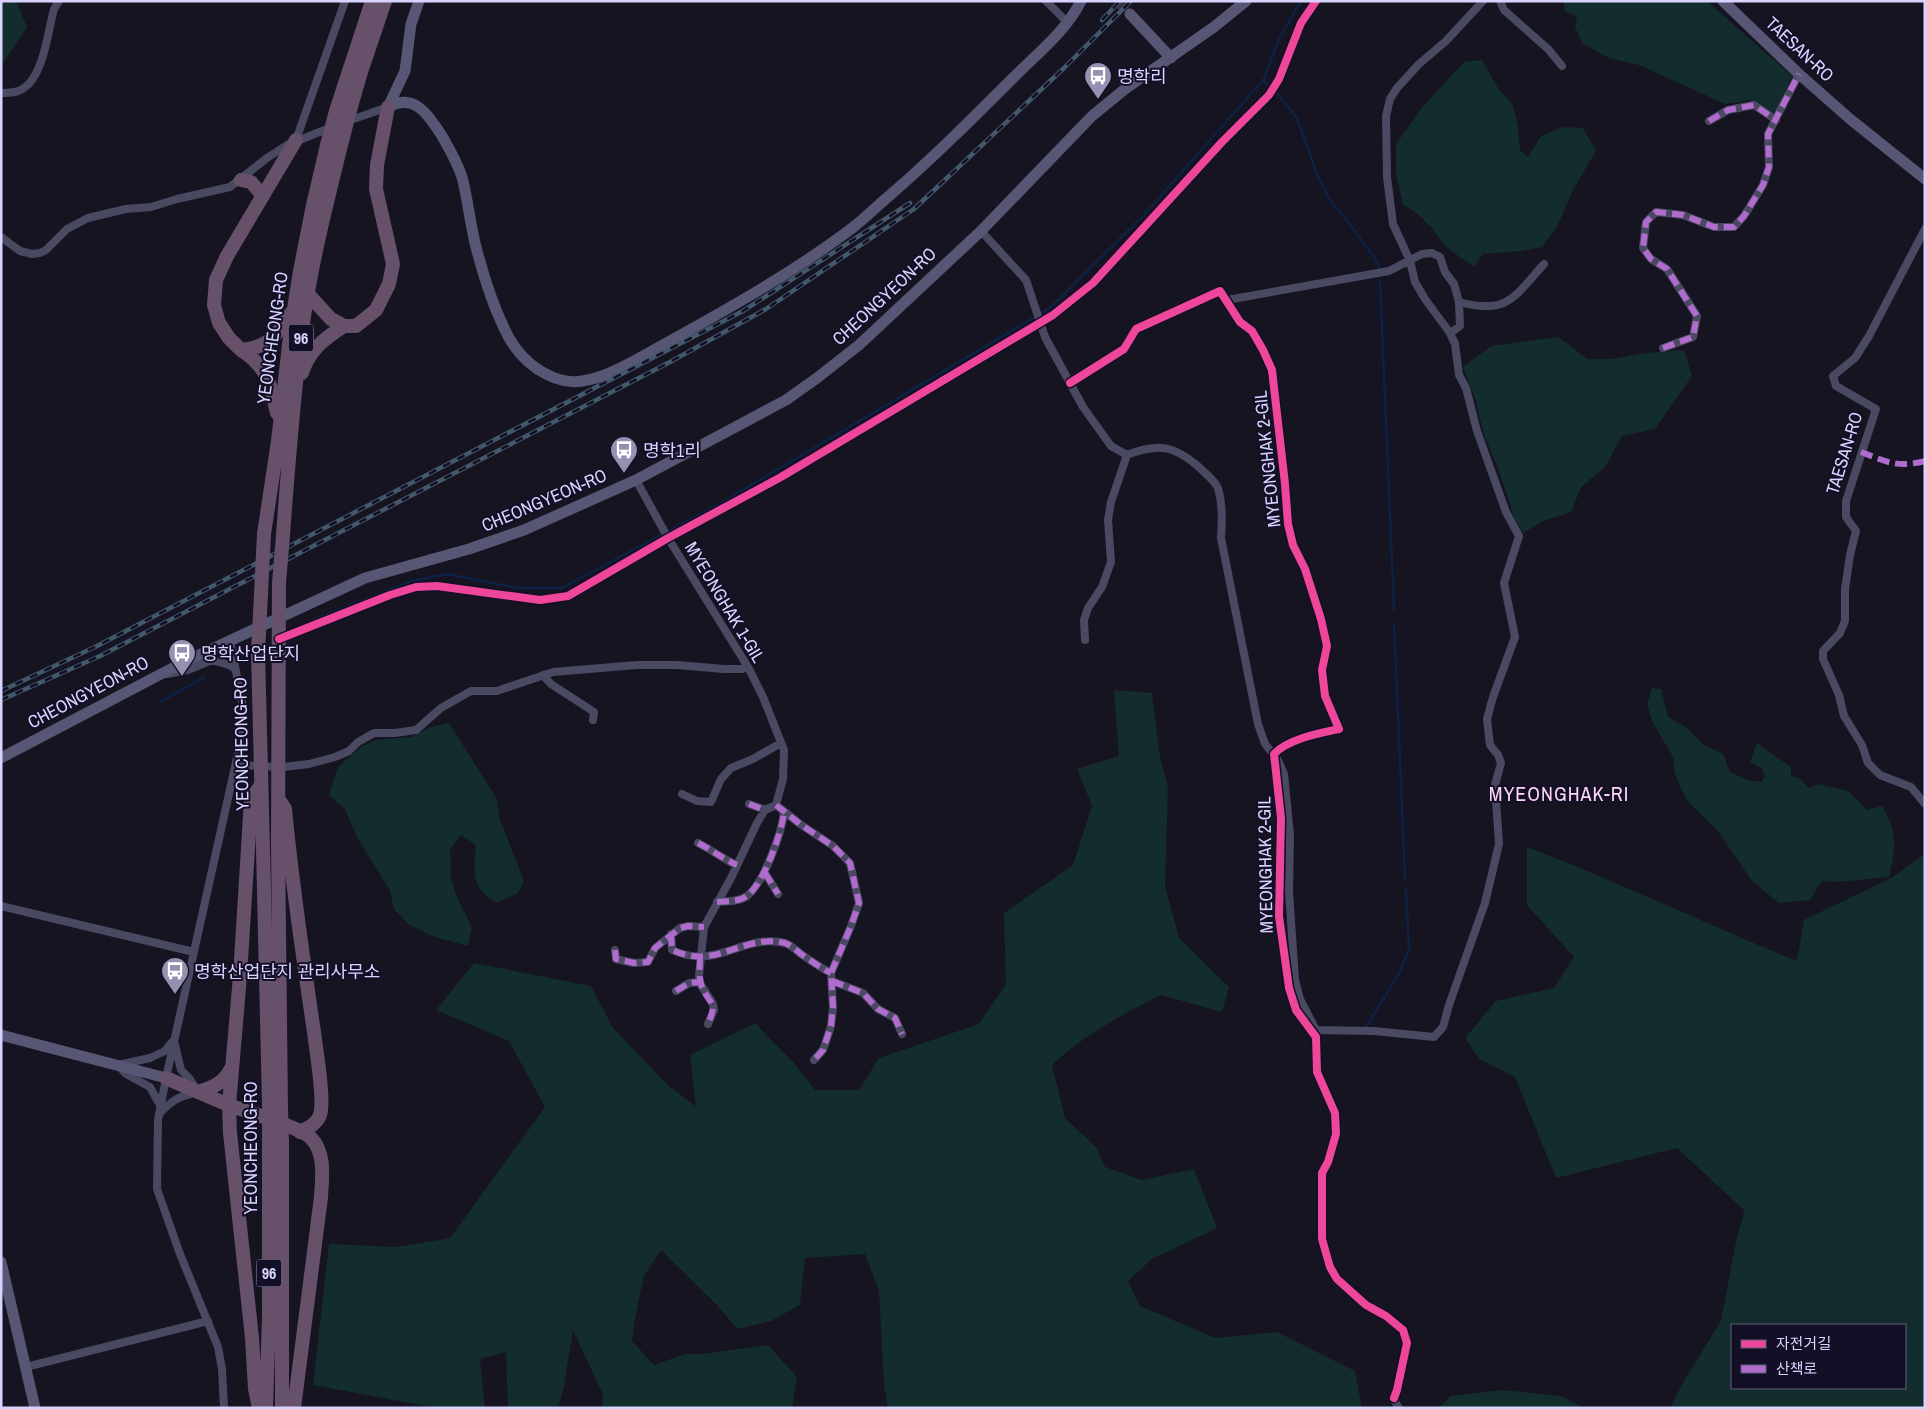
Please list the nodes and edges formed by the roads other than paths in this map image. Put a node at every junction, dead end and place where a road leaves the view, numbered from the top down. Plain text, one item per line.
1 (59, 1) edge
2 (345, 1) edge
3 (372, 1) edge
4 (385, 1) edge
5 (419, 1) edge
6 (1046, 1) edge
7 (1081, 1) edge
8 (1246, 1) edge
9 (1316, 1) edge
10 (1483, 1) edge
11 (1500, 1) edge
12 (1723, 1) edge
13 (1130, 14) tunnel mouth
14 (1067, 22) junction
15 (1171, 58) junction
16 (1562, 66) dead end
17 (1799, 74) junction
18 (1, 94) edge
19 (388, 107) junction
20 (343, 110) junction
21 (1776, 120) junction
22 (1709, 121) dead end
23 (296, 140) junction
24 (334, 145) junction
25 (1925, 179) edge
26 (240, 180) junction
27 (263, 196) junction
28 (1925, 229) edge
29 (981, 231) junction
30 (1, 237) edge
31 (1410, 261) junction
32 (1544, 264) dead end
33 (308, 294) junction
34 (1227, 300) junction
35 (1460, 302) junction
36 (294, 308) junction
37 (1039, 320) junction
38 (344, 326) junction
39 (1450, 332) junction
40 (1663, 348) dead end
41 (241, 350) junction
42 (1070, 383) junction
43 (293, 410) junction
44 (280, 426) junction
45 (1127, 456) junction
46 (636, 480) junction
47 (668, 538) junction
48 (279, 639) junction
49 (1085, 640) dead end
50 (230, 641) junction
51 (748, 668) junction
52 (236, 669) junction
53 (544, 675) junction
54 (156, 677) junction
55 (593, 720) dead end
56 (781, 743) junction
57 (1274, 754) junction
58 (1, 758) edge
59 (236, 765) junction
60 (261, 785) junction
61 (682, 794) dead end
62 (748, 804) dead end
63 (776, 804) junction
64 (1925, 804) edge
65 (765, 810) junction
66 (784, 812) junction
67 (698, 843) dead end
68 (283, 845) junction
69 (737, 864) junction
70 (765, 873) junction
71 (778, 894) dead end
72 (717, 902) junction
73 (1, 906) edge
74 (704, 927) junction
75 (671, 934) junction
76 (615, 950) dead end
77 (194, 952) junction
78 (700, 958) junction
79 (832, 977) junction
80 (700, 982) junction
81 (676, 991) dead end
82 (708, 1024) dead end
83 (1314, 1031) junction
84 (902, 1034) dead end
85 (1, 1035) edge
86 (174, 1038) junction
87 (20, 1040) junction
88 (1, 1044) edge
89 (814, 1060) dead end
90 (233, 1064) junction
91 (118, 1066) junction
92 (166, 1078) junction
93 (198, 1092) junction
94 (229, 1105) junction
95 (275, 1106) junction
96 (160, 1111) junction
97 (230, 1130) junction
98 (300, 1132) junction
99 (275, 1141) junction
100 (1, 1262) edge
101 (208, 1320) junction
102 (26, 1367) junction
103 (35, 1408) edge
104 (224, 1408) edge
105 (259, 1408) edge
106 (266, 1408) edge
107 (282, 1408) edge
108 (294, 1408) edge
109 (1399, 1408) edge

1 - 18 street
2 - 23 street
3 - 20 highway, YEONCHEONG-RO / 96
4 - 20 highway, YEONCHEONG-RO / 96
5 - 19 street
6 - 14 street
7 - 14 street
8 - 15 street, CHEONGYEON-RO
9 - 37 street
10 - 31 street
11 - 16 street
12 - 17 street, TAESAN-RO
13 - 15 street
14 - 19 street
15 - 29 street, CHEONGYEON-RO
17 - 21 street
17 - 25 street, TAESAN-RO
19 - 23 street
19 - 38 highway
20 - 24 highway, YEONCHEONG-RO / 96, bridge
21 - 22 street
21 - 40 street
23 - 26 street
23 - 27 highway
24 - 33 highway, YEONCHEONG-RO / 96
24 - 36 highway, YEONCHEONG-RO / 96
26 - 27 highway
26 - 30 street
27 - 41 highway
28 - 64 street, TAESAN-RO
29 - 37 street
29 - 46 street, CHEONGYEON-RO
31 - 34 street
31 - 35 street
31 - 39 street
32 - 35 street
33 - 38 highway
33 - 43 highway, YEONCHEONG-RO / 96
34 - 42 street
34 - 57 street, MYEONGHAK 2-GIL
35 - 39 street
36 - 41 highway
36 - 44 highway, YEONCHEONG-RO / 96
37 - 42 street
37 - 47 street
38 - 43 highway
39 - 83 street
41 - 44 highway
42 - 45 street
43 - 48 highway, YEONCHEONG-RO / 96, bridge
44 - 60 highway, YEONCHEONG-RO / 96, bridge
45 - 49 street
45 - 57 street, MYEONGHAK 2-GIL
46 - 47 street, MYEONGHAK 1-GIL
46 - 50 street, CHEONGYEON-RO
47 - 48 street
47 - 51 street, MYEONGHAK 1-GIL
48 - 68 highway, YEONCHEONG-RO / 96, bridge
50 - 52 street
50 - 54 street, CHEONGYEON-RO
51 - 53 street
51 - 56 street, MYEONGHAK 1-GIL
52 - 54 street
52 - 59 street
53 - 55 street
53 - 59 street
54 - 58 street, CHEONGYEON-RO
56 - 61 street
56 - 63 street, MYEONGHAK 1-GIL
57 - 83 street, MYEONGHAK 2-GIL
57 - 83 street, MYEONGHAK 2-GIL
59 - 77 street
60 - 90 highway
60 - 95 highway, YEONCHEONG-RO / 96, bridge
62 - 65 street
63 - 65 street
63 - 66 street
65 - 69 street
66 - 70 street
66 - 79 street
67 - 69 street
68 - 95 highway, YEONCHEONG-RO / 96
68 - 98 highway
69 - 72 street
70 - 71 street
70 - 72 street
72 - 74 street
73 - 77 street
74 - 75 street
74 - 78 street
75 - 76 street
75 - 78 street
77 - 86 street
78 - 79 street
78 - 80 street
79 - 84 street
79 - 89 street
80 - 81 street
80 - 82 street
83 - 109 street, MYEONGHAK 2-GIL
85 - 87 street
86 - 91 street
86 - 92 street
86 - 93 street
87 - 88 street
87 - 91 street
90 - 93 highway
90 - 94 highway
91 - 92 street
91 - 96 street
92 - 93 highway
92 - 96 street
93 - 94 highway
93 - 96 street
93 - 97 highway
94 - 97 highway
94 - 98 highway
95 - 99 highway, YEONCHEONG-RO / 96, bridge
96 - 101 street
97 - 105 highway
98 - 108 highway
99 - 106 highway, YEONCHEONG-RO / 96
99 - 107 highway, YEONCHEONG-RO / 96
100 - 102 street
101 - 102 street
101 - 104 street
102 - 103 street

